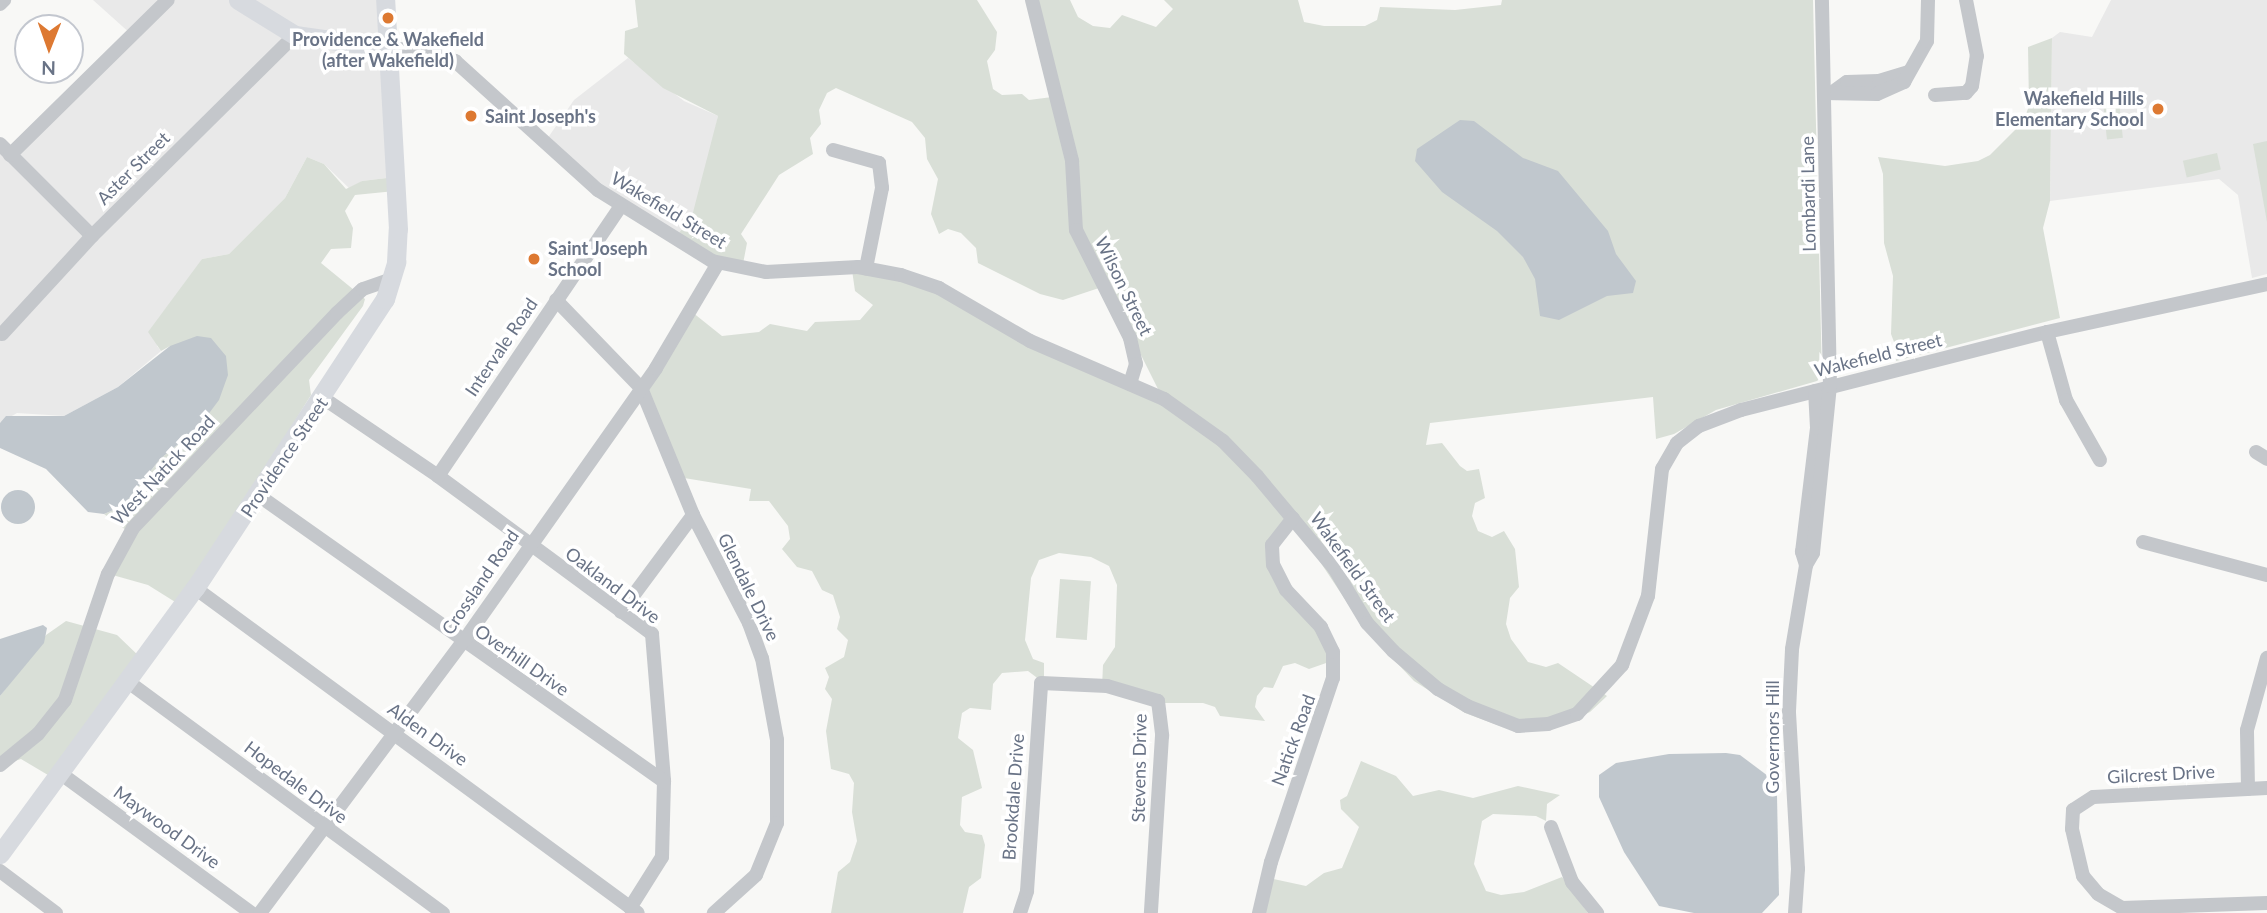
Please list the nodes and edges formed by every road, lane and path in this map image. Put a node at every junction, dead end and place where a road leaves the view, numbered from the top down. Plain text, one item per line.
1 (4, 0) edge
2 (168, 0) edge
3 (238, 0) edge
4 (385, 0) edge
5 (1032, 0) edge
6 (1822, 0) edge
7 (1928, 0) edge
8 (1966, 0) edge
9 (0, 4) edge
10 (295, 35) junction
11 (389, 48) junction
12 (1828, 92) junction
13 (1934, 95) dead end
14 (5, 149) edge
15 (833, 150) dead end
16 (621, 206) junction
17 (92, 236) junction
18 (718, 263) junction
19 (866, 268) junction
20 (392, 279) junction
21 (2267, 284) edge
22 (556, 300) junction
23 (2047, 332) junction
24 (2, 334) dead end
25 (1130, 384) junction
26 (1830, 386) junction
27 (641, 387) junction
28 (1815, 391) junction
29 (323, 398) junction
30 (2100, 460) dead end
31 (438, 476) junction
32 (258, 495) junction
33 (693, 515) junction
34 (1293, 518) junction
35 (2143, 542) dead end
36 (527, 544) junction
37 (1806, 565) junction
38 (2267, 575) edge
39 (195, 588) junction
40 (621, 612) junction
41 (463, 642) junction
42 (2267, 658) edge
43 (127, 681) junction
44 (1041, 683) joint
45 (393, 732) junction
46 (0, 765) edge
47 (60, 773) junction
48 (664, 781) junction
49 (2267, 788) edge
50 (2248, 789) junction
51 (323, 827) junction
52 (1551, 827) dead end
53 (0, 854) edge
54 (0, 871) edge
55 (2261, 907) edge
56 (634, 910) edge
57 (439, 912) edge
58 (1795, 912) edge
59 (56, 913) edge
60 (250, 913) edge
61 (260, 913) edge
62 (714, 913) edge
63 (1020, 913) edge
64 (1151, 913) edge
65 (1259, 913) edge
66 (1597, 913) edge

1 - 9 street
2 - 14 street
3 - 10 main road
4 - 11 main road, Providence Street
5 - 25 street, Wilson Street
6 - 12 street, Lombardi Lane
7 - 12 street
8 - 13 street
10 - 11 main road
10 - 17 street, Aster Street
11 - 16 street, Wakefield Street
11 - 20 main road, Providence Street
12 - 26 street, Lombardi Lane
14 - 17 street
15 - 19 street
16 - 18 street, Wakefield Street
16 - 22 street, Intervale Road
17 - 24 street, Aster Street
18 - 19 street, Wakefield Street
18 - 27 street, Crossland Road
19 - 25 street, Wakefield Street
20 - 29 main road, Providence Street
20 - 46 street, West Natick Road
21 - 23 street, Wakefield Street
22 - 27 street, Glendale Drive
22 - 31 street, Intervale Road
23 - 26 street, Wakefield Street
23 - 30 street
25 - 34 street, Wakefield Street
26 - 28 street, Wakefield Street
26 - 37 street, Governors Hill
27 - 33 street, Glendale Drive
27 - 36 street, Crossland Road
28 - 34 street, Wakefield Street
28 - 37 street, Governors Hill
29 - 31 street, Oakland Drive
29 - 32 main road, Providence Street
31 - 36 street, Oakland Drive
32 - 39 main road, Providence Street
32 - 41 street, Overhill Drive
33 - 40 street
33 - 62 street, Glendale Drive
34 - 65 street, Natick Road
35 - 38 street
36 - 40 street, Oakland Drive
36 - 41 street, Crossland Road
37 - 58 street, Governors Hill
39 - 43 main road, Providence Street
39 - 45 street, Alden Drive
40 - 48 street, Oakland Drive
41 - 45 street, Crossland Road
41 - 48 street, Overhill Drive
42 - 50 street
43 - 47 main road, Providence Street
43 - 51 street, Hopedale Drive
44 - 63 street, Brookdale Drive
44 - 64 street, Stevens Drive
45 - 51 street, Crossland Road
45 - 56 street, Alden Drive
47 - 53 main road, Providence Street
47 - 60 street, Maywood Drive
48 - 56 street, Oakland Drive
49 - 50 street, Gilcrest Drive
50 - 55 street, Gilcrest Drive
51 - 57 street, Hopedale Drive
51 - 61 street, Crossland Road
52 - 66 street
54 - 59 street

